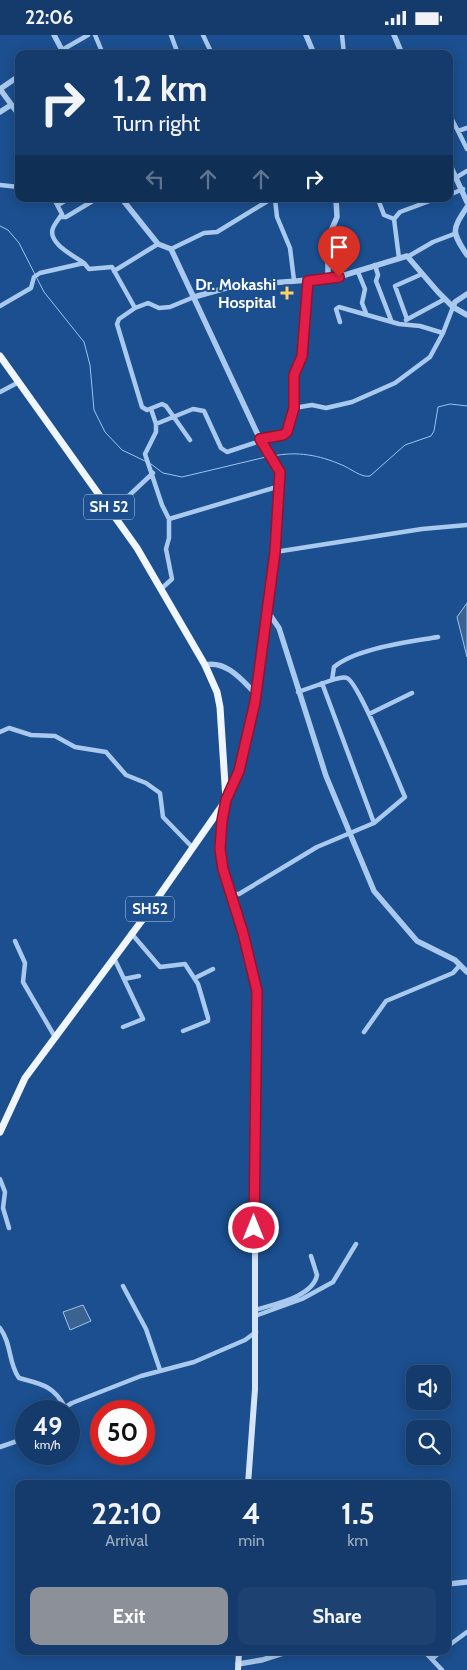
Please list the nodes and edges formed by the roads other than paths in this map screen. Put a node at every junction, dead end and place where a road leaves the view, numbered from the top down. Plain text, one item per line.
1 (54, 35) edge
2 (88, 35) edge
3 (95, 35) edge
4 (171, 35) edge
5 (203, 35) edge
6 (306, 35) edge
7 (342, 35) edge
8 (394, 35) edge
9 (62, 50) joint
10 (101, 50) edge
11 (177, 50) edge
12 (210, 50) edge
13 (312, 50) edge
14 (344, 50) edge
15 (400, 50) edge
16 (15, 79) edge
17 (0, 89) edge
18 (11, 105) junction
19 (15, 110) edge
20 (0, 112) edge
21 (453, 122) edge
22 (467, 128) edge
23 (458, 131) junction
24 (467, 149) edge
25 (453, 170) edge
26 (467, 171) edge
27 (457, 177) junction
28 (0, 185) edge
29 (15, 187) edge
30 (463, 189) junction
31 (453, 193) edge
32 (56, 202) edge
33 (63, 202) edge
34 (91, 202) edge
35 (124, 202) edge
36 (258, 202) edge
37 (266, 202) edge
38 (276, 202) edge
39 (336, 202) edge
40 (379, 202) edge
41 (427, 202) edge
42 (467, 202) edge
43 (58, 205) junction
44 (260, 205) junction
45 (467, 207) edge
46 (60, 217) junction
47 (394, 219) junction
48 (454, 234) junction
49 (158, 244) junction
50 (171, 249) junction
51 (467, 255) edge
52 (409, 256) junction
53 (399, 257) junction
54 (84, 263) junction
55 (375, 265) junction
56 (114, 271) junction
57 (358, 272) junction
58 (422, 274) junction
59 (328, 279) junction
60 (294, 280) junction
61 (308, 281) junction
62 (467, 294) edge
63 (194, 297) junction
64 (445, 299) junction
65 (0, 306) edge
66 (453, 307) junction
67 (136, 308) junction
68 (366, 313) junction
69 (467, 315) edge
70 (407, 319) junction
71 (391, 320) junction
72 (340, 322) dead end
73 (399, 323) junction
74 (443, 333) junction
75 (0, 357) edge
76 (19, 382) junction
77 (0, 392) edge
78 (294, 408) junction
79 (151, 409) junction
80 (175, 416) junction
81 (156, 424) junction
82 (260, 439) junction
83 (190, 440) dead end
84 (153, 473) junction
85 (280, 486) junction
86 (121, 503) dead end
87 (169, 519) junction
88 (467, 525) edge
89 (275, 552) junction
90 (161, 589) junction
91 (268, 612) junction
92 (438, 637) dead end
93 (205, 665) junction
94 (332, 679) junction
95 (322, 683) junction
96 (298, 692) junction
97 (255, 693) junction
98 (412, 693) dead end
99 (369, 714) junction
100 (0, 732) edge
101 (226, 800) junction
102 (374, 823) junction
103 (350, 833) junction
104 (193, 848) junction
105 (232, 895) junction
106 (131, 933) junction
107 (15, 941) dead end
108 (113, 956) junction
109 (460, 965) junction
110 (213, 969) dead end
111 (467, 972) edge
112 (139, 976) dead end
113 (195, 978) junction
114 (124, 979) junction
115 (123, 1027) dead end
116 (183, 1031) dead end
117 (364, 1032) dead end
118 (54, 1037) junction
119 (0, 1132) edge
120 (0, 1179) edge
121 (9, 1228) dead end
122 (356, 1244) dead end
123 (311, 1256) dead end
124 (123, 1285) dead end
125 (255, 1313) junction
126 (0, 1328) edge
127 (256, 1333) junction
128 (160, 1370) junction
129 (60, 1400) edge
130 (80, 1401) edge
131 (15, 1442) edge
132 (0, 1447) edge
133 (248, 1480) edge
134 (467, 1582) edge
135 (451, 1584) edge
136 (467, 1632) edge
137 (451, 1644) edge
138 (279, 1655) edge
139 (428, 1655) edge
140 (436, 1655) edge
141 (432, 1659) junction
142 (238, 1667) edge
143 (442, 1670) edge

1 - 9 street
2 - 9 street
3 - 10 street
4 - 11 street
5 - 12 street
6 - 13 street
7 - 14 street
8 - 15 street
16 - 17 street
17 - 18 street
18 - 19 street
18 - 20 street
21 - 23 street
22 - 23 street
23 - 24 street
25 - 27 street
26 - 27 street
27 - 30 street
28 - 29 street
30 - 31 street
30 - 42 street
32 - 43 street
33 - 43 street
34 - 46 street
35 - 49 street
36 - 44 street
37 - 44 street
38 - 60 street
39 - 59 street
40 - 47 street
41 - 47 street
43 - 46 street
44 - 50 street
45 - 48 street
46 - 54 street
47 - 53 street
48 - 51 street
48 - 52 street
49 - 50 street
49 - 56 street
50 - 63 street
52 - 53 street
52 - 58 street
53 - 55 street
54 - 56 street
54 - 65 street
55 - 57 street
55 - 71 street
56 - 67 street
57 - 59 street
57 - 68 street
58 - 64 street
58 - 70 street
59 - 61 street
60 - 61 street
60 - 63 street
61 - 78 street
62 - 66 street
63 - 67 street
63 - 82 street
64 - 66 street
64 - 70 street
66 - 69 street
66 - 74 street
67 - 79 street
68 - 71 street
68 - 72 street
70 - 73 street
71 - 73 street
73 - 74 street
74 - 78 street
75 - 76 main road, SH 52
76 - 77 street
76 - 90 main road, SH 52
78 - 82 street
79 - 80 street
79 - 81 street
80 - 81 street
80 - 82 street
80 - 83 street
81 - 84 street
82 - 85 street
84 - 86 street
84 - 87 street
85 - 87 street
85 - 89 street
87 - 90 street
88 - 89 street
89 - 91 street
90 - 93 main road, SH 52
91 - 96 street
91 - 97 street
92 - 94 street
93 - 97 street
93 - 101 main road
94 - 95 street
94 - 99 street
95 - 96 street
95 - 102 street
96 - 103 street
97 - 101 street
98 - 99 street
99 - 102 street
100 - 104 street
101 - 104 main road, SH52
101 - 105 main road
102 - 103 street
103 - 105 street
103 - 109 street
104 - 106 main road, SH52
105 - 125 main road
106 - 108 main road, SH52
106 - 113 street
107 - 118 street
108 - 114 street
108 - 118 main road, SH52
109 - 111 street
109 - 117 street
110 - 113 street
112 - 114 street
113 - 116 street
114 - 115 street
118 - 119 main road, SH52
120 - 121 street
122 - 125 street
123 - 125 street
124 - 128 street
125 - 127 main road
126 - 129 street
127 - 128 street
127 - 133 main road
128 - 130 street
131 - 132 street
134 - 135 street
136 - 137 street
138 - 142 street
139 - 141 street
140 - 141 street
141 - 143 street

